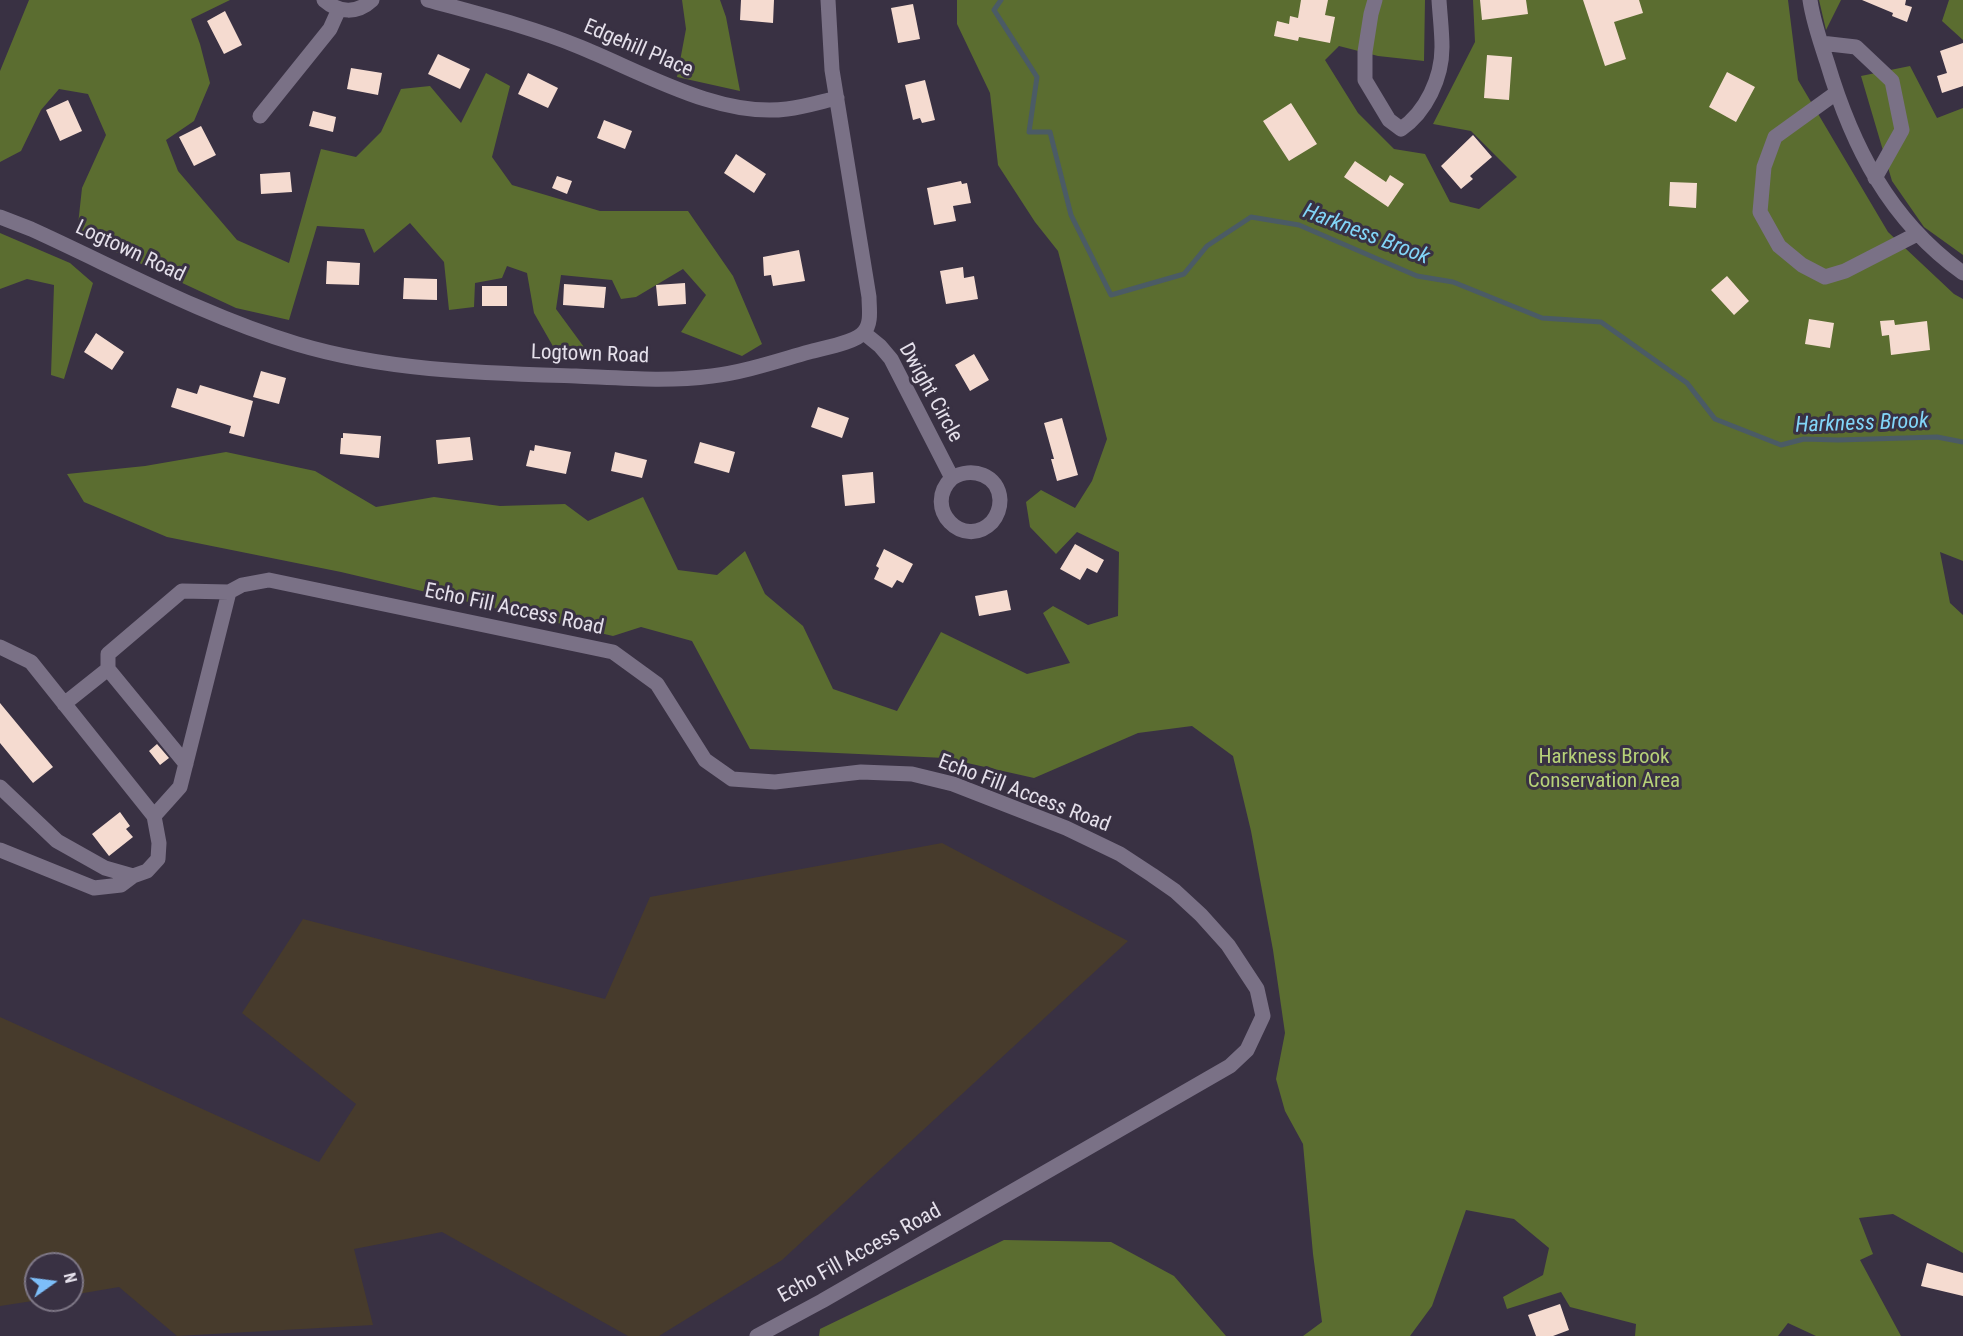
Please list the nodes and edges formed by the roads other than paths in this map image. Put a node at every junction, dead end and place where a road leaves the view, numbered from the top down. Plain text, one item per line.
1 (324, 0) edge
2 (372, 0) edge
3 (428, 0) edge
4 (828, 0) edge
5 (1375, 0) edge
6 (1439, 0) edge
7 (1810, 0) edge
8 (339, 9) junction
9 (1821, 43) junction
10 (1836, 93) junction
11 (837, 98) junction
12 (260, 116) dead end
13 (1875, 178) junction
14 (0, 217) edge
15 (1917, 234) junction
16 (1963, 273) edge
17 (864, 333) junction
18 (952, 478) dead end
19 (229, 592) junction
20 (0, 647) edge
21 (108, 669) junction
22 (64, 704) junction
23 (186, 764) junction
24 (0, 787) edge
25 (154, 816) junction
26 (0, 850) edge
27 (133, 876) junction
28 (757, 1336) edge

1 - 8 street
2 - 8 street
3 - 11 street, Edgehill Place
4 - 11 street
5 - 6 street
7 - 9 street
8 - 12 street
9 - 10 street
9 - 13 street
10 - 13 street
10 - 15 street
11 - 17 street
13 - 15 street
14 - 17 street, Logtown Road
15 - 16 street
17 - 18 street, Dwight Circle
19 - 21 street
19 - 23 street
19 - 28 street, Echo Fill Access Road
20 - 22 street
21 - 22 street
21 - 23 street
22 - 25 street
23 - 25 street
24 - 27 street
25 - 27 street
26 - 27 street

